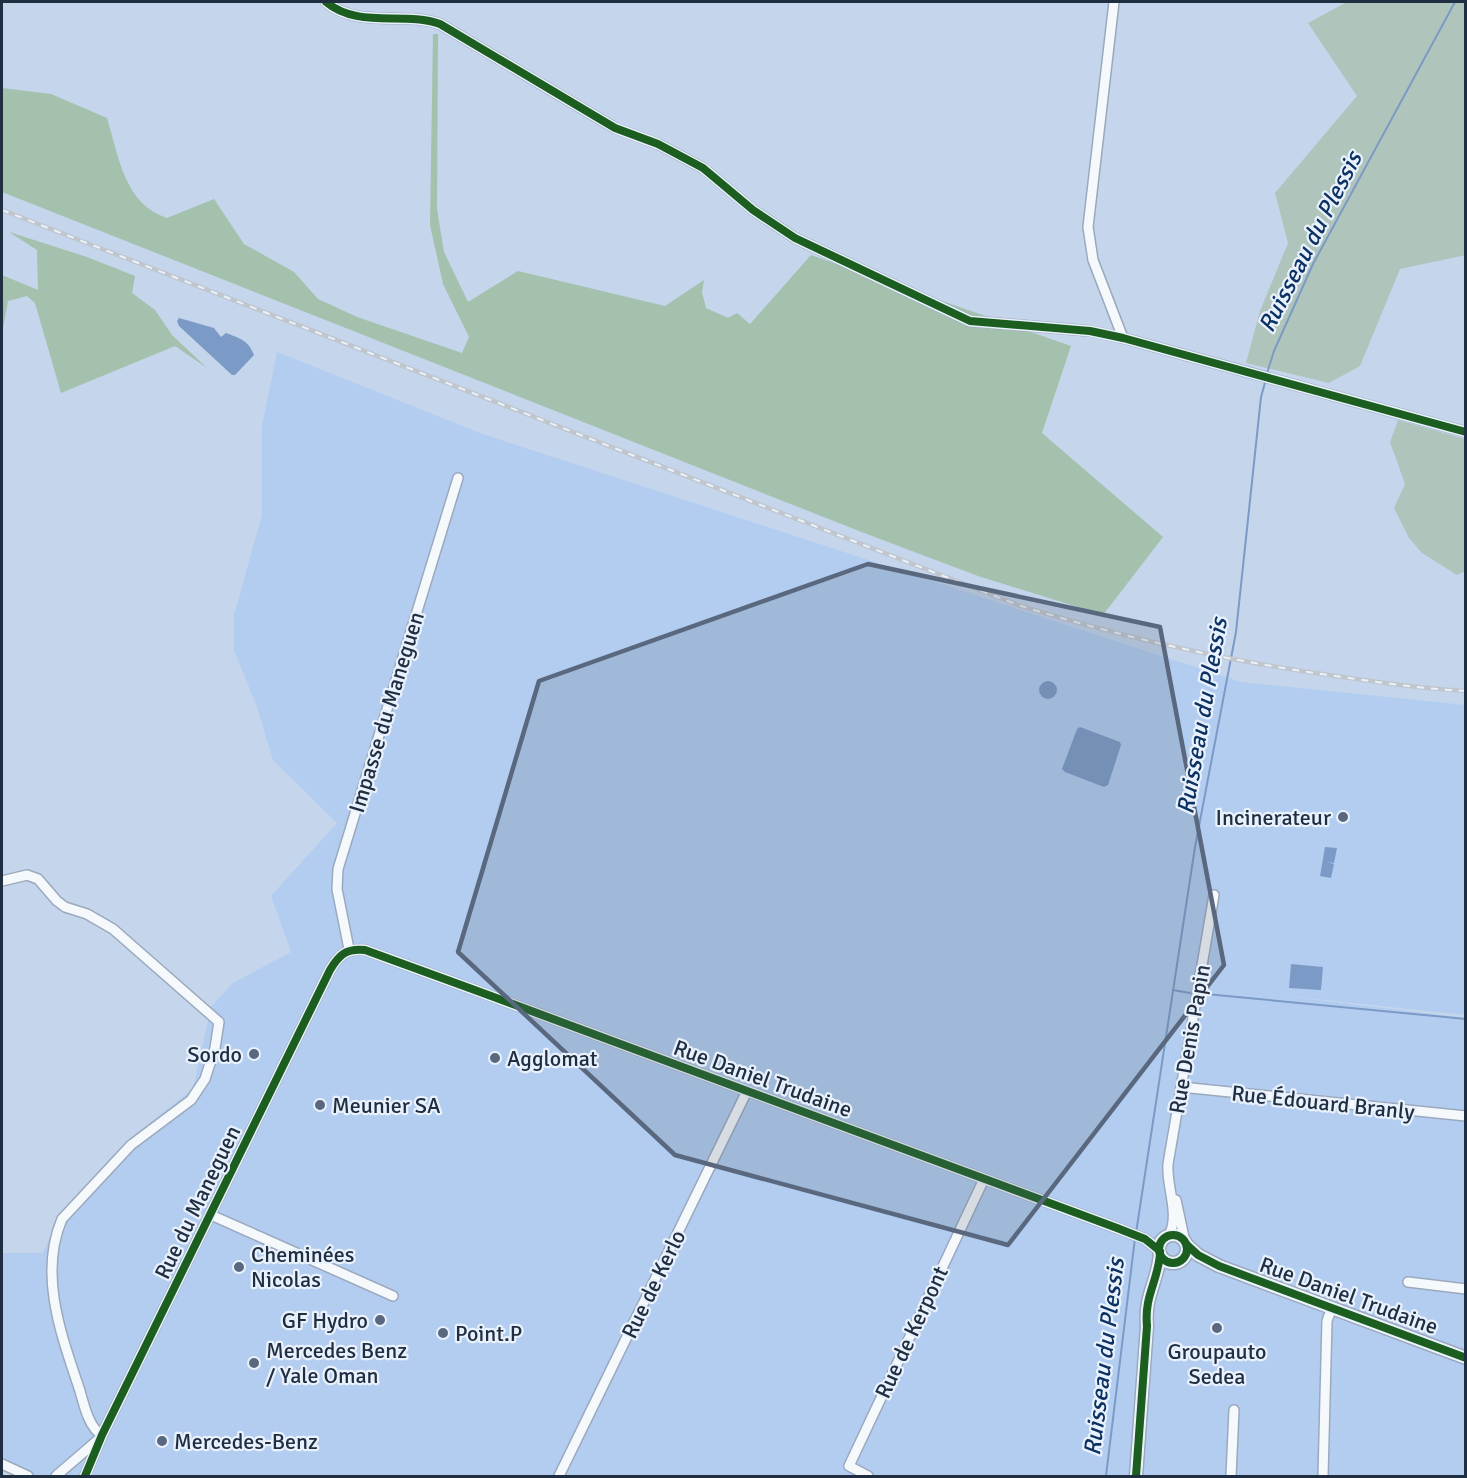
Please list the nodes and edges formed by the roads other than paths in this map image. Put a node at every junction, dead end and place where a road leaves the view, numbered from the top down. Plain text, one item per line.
1 (326, 2) edge
2 (1114, 2) edge
3 (1123, 338) junction
4 (1466, 432) edge
5 (458, 478) dead end
6 (2, 881) edge
7 (1214, 895) dead end
8 (349, 950) junction
9 (1181, 1088) junction
10 (747, 1091) junction
11 (1466, 1116) edge
12 (984, 1179) junction
13 (1168, 1184) junction
14 (211, 1215) junction
15 (1166, 1238) junction
16 (1145, 1239) junction
17 (1186, 1244) junction
18 (1160, 1252) junction
19 (1177, 1262) junction
20 (1220, 1266) junction
21 (1408, 1282) dead end
22 (1466, 1289) edge
23 (393, 1296) dead end
24 (1332, 1307) junction
25 (1147, 1326) junction
26 (1466, 1358) edge
27 (1234, 1410) dead end
28 (102, 1435) junction
29 (2, 1464) edge
30 (28, 1476) edge
31 (56, 1476) edge
32 (85, 1476) edge
33 (559, 1476) edge
34 (868, 1476) edge
35 (1136, 1476) edge
36 (1231, 1476) edge
37 (1323, 1476) edge

1 - 3 street
2 - 3 street
3 - 4 street
5 - 8 street, Impasse du Maneguen
6 - 28 street
7 - 9 street, Rue Denis Papin
8 - 10 street, Rue Daniel Trudaine
8 - 14 street, Rue du Maneguen
9 - 11 street, Rue Édouard Branly
9 - 13 street, Rue Denis Papin
10 - 12 street, Rue Daniel Trudaine
10 - 33 street, Rue de Kerlo
12 - 16 street, Rue Daniel Trudaine
12 - 34 street, Rue de Kerpont
13 - 15 street, Rue Denis Papin
13 - 17 street, Rue Denis Papin
14 - 23 street
14 - 28 street, Rue du Maneguen
15 - 16 street, Rue Daniel Trudaine
15 - 17 main road
15 - 18 main road
16 - 18 street, Rue Daniel Trudaine
17 - 19 main road
17 - 20 main road, Rue Daniel Trudaine
18 - 19 main road
18 - 25 main road
19 - 20 main road, Rue Daniel Trudaine
19 - 25 main road
20 - 24 main road, Rue Daniel Trudaine
21 - 22 street
24 - 26 main road, Rue Daniel Trudaine
24 - 37 street
25 - 35 main road
27 - 36 street
28 - 31 street, Rue du Maneguen
28 - 32 street, Rue du Maneguen
29 - 30 street

